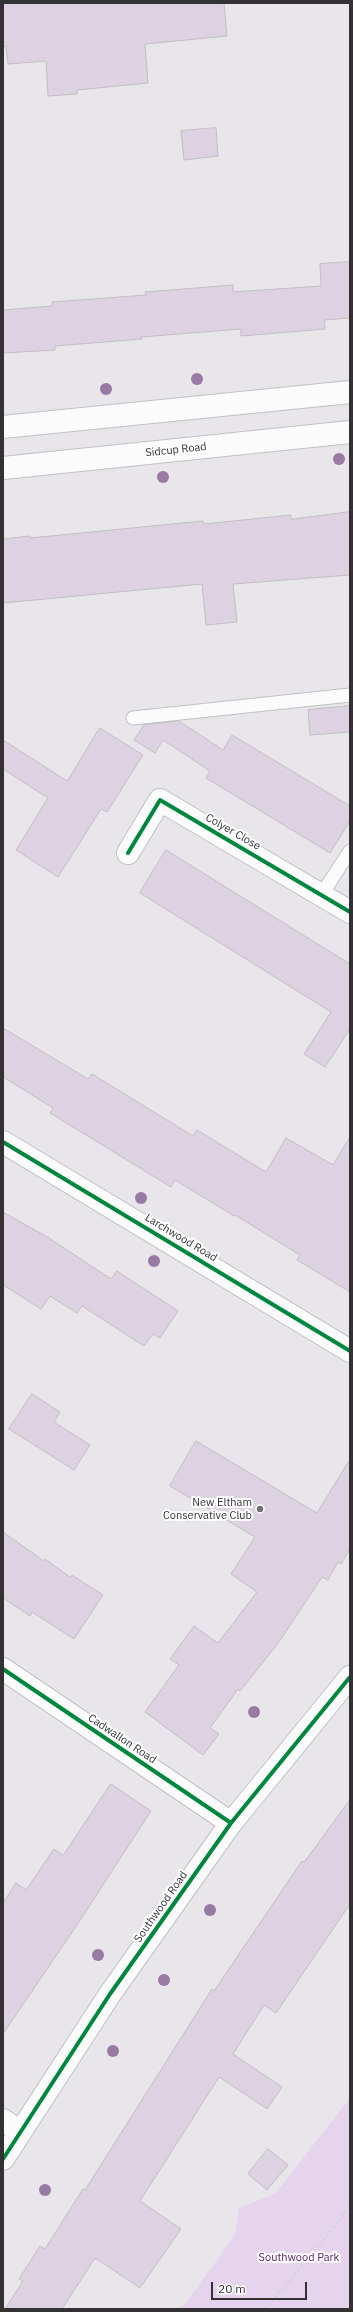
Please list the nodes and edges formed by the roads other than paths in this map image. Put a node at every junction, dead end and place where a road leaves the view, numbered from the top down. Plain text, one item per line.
1 (350, 392) edge
2 (3, 427) edge
3 (350, 432) edge
4 (3, 468) edge
5 (350, 695) edge
6 (133, 718) dead end
7 (350, 851) edge
8 (128, 854) dead end
9 (322, 894) junction
10 (350, 912) edge
11 (3, 1142) edge
12 (350, 1351) edge
13 (3, 1669) edge
14 (350, 1677) edge
15 (231, 1823) junction
16 (12, 2126) edge
17 (3, 2159) edge

1 - 2 main road
3 - 4 main road, Sidcup Road
5 - 6 lane
7 - 9 lane
8 - 9 main road, Colyer Close
9 - 10 main road, Colyer Close
11 - 12 main road, Larchwood Road
13 - 15 main road, Cadwallon Road
14 - 15 main road, Southwood Road
15 - 16 main road, Southwood Road
16 - 17 main road, Southwood Road

